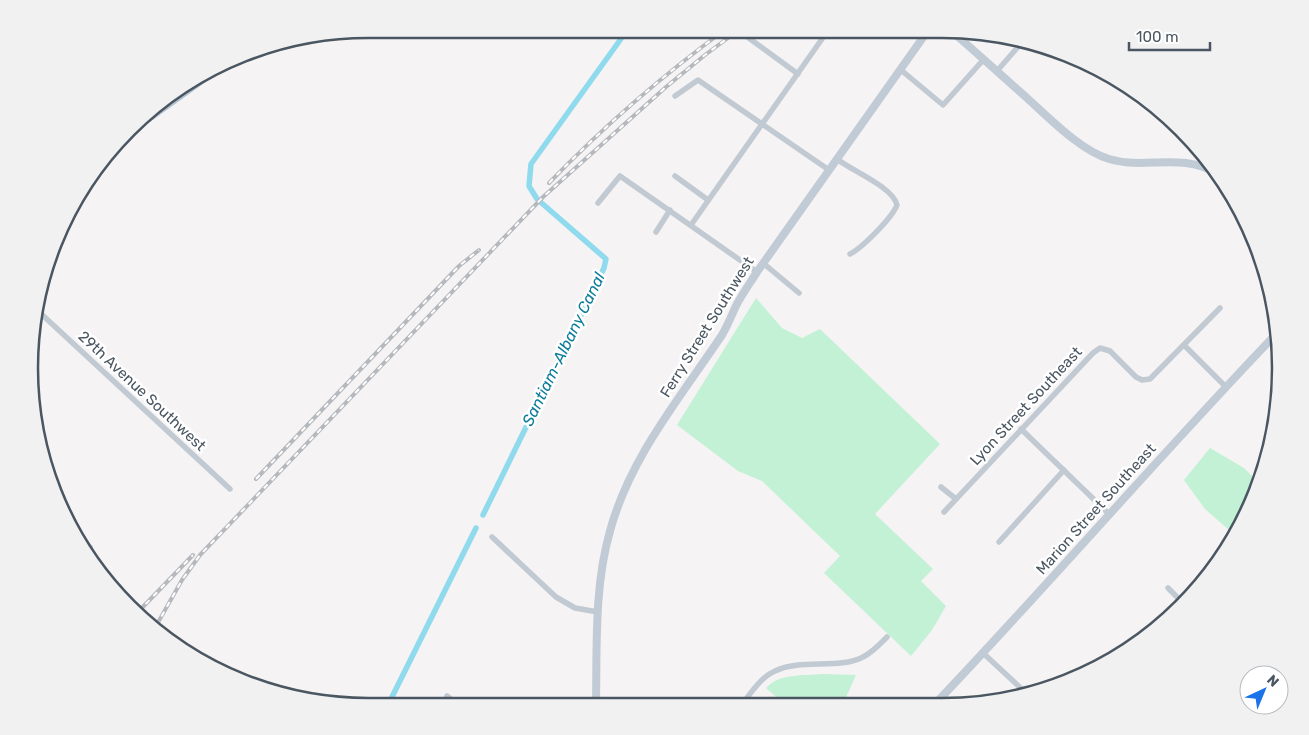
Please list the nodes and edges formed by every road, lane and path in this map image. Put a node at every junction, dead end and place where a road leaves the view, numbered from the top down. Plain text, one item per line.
1 (749, 38) edge
2 (823, 38) edge
3 (923, 38) edge
4 (959, 38) edge
5 (1018, 47) edge
6 (984, 59) junction
7 (901, 70) junction
8 (997, 71) junction
9 (798, 74) junction
10 (675, 96) dead end
11 (762, 124) junction
12 (837, 159) junction
13 (1202, 166) edge
14 (829, 170) junction
15 (675, 176) dead end
16 (708, 200) junction
17 (598, 203) dead end
18 (670, 210) junction
19 (691, 225) junction
20 (656, 232) dead end
21 (850, 254) dead end
22 (763, 263) junction
23 (757, 272) junction
24 (799, 293) dead end
25 (1220, 308) dead end
26 (42, 314) edge
27 (1271, 341) edge
28 (1184, 345) junction
29 (1226, 387) junction
30 (1021, 429) junction
31 (1064, 470) junction
32 (942, 487) dead end
33 (230, 489) dead end
34 (956, 499) junction
35 (944, 512) dead end
36 (1109, 514) junction
37 (492, 537) dead end
38 (1000, 542) dead end
39 (1168, 588) dead end
40 (1178, 598) edge
41 (598, 612) junction
42 (887, 637) dead end
43 (983, 653) junction
44 (1020, 688) edge
45 (596, 698) edge
46 (747, 698) edge
47 (941, 698) edge

1 - 9 street
2 - 9 street
3 - 7 street, Ferry Street Southwest
4 - 6 street
5 - 8 street
6 - 7 street
6 - 8 street
7 - 12 street, Ferry Street Southwest
8 - 13 street
9 - 11 street
10 - 11 street
11 - 14 street
11 - 16 street
12 - 14 street, Ferry Street Southwest
12 - 21 street
14 - 22 street, Ferry Street Southwest
15 - 16 street
16 - 19 street
17 - 18 street
18 - 19 street
18 - 20 street
19 - 23 street
22 - 23 street, Ferry Street Southwest
22 - 24 street
23 - 41 street, Ferry Street Southwest
25 - 28 street, Lyon Street Southeast
26 - 33 street, 29th Avenue Southwest
27 - 29 street, Marion Street Southeast
28 - 29 street
28 - 30 street, Lyon Street Southeast
29 - 36 street, Marion Street Southeast
30 - 31 street
30 - 34 street, Lyon Street Southeast
31 - 36 street
31 - 38 street
32 - 34 street
34 - 35 street, Lyon Street Southeast
36 - 43 street, Marion Street Southeast
37 - 41 street
39 - 40 street
41 - 45 street, Ferry Street Southwest
42 - 46 street
43 - 44 street
43 - 47 street, Marion Street Southeast

